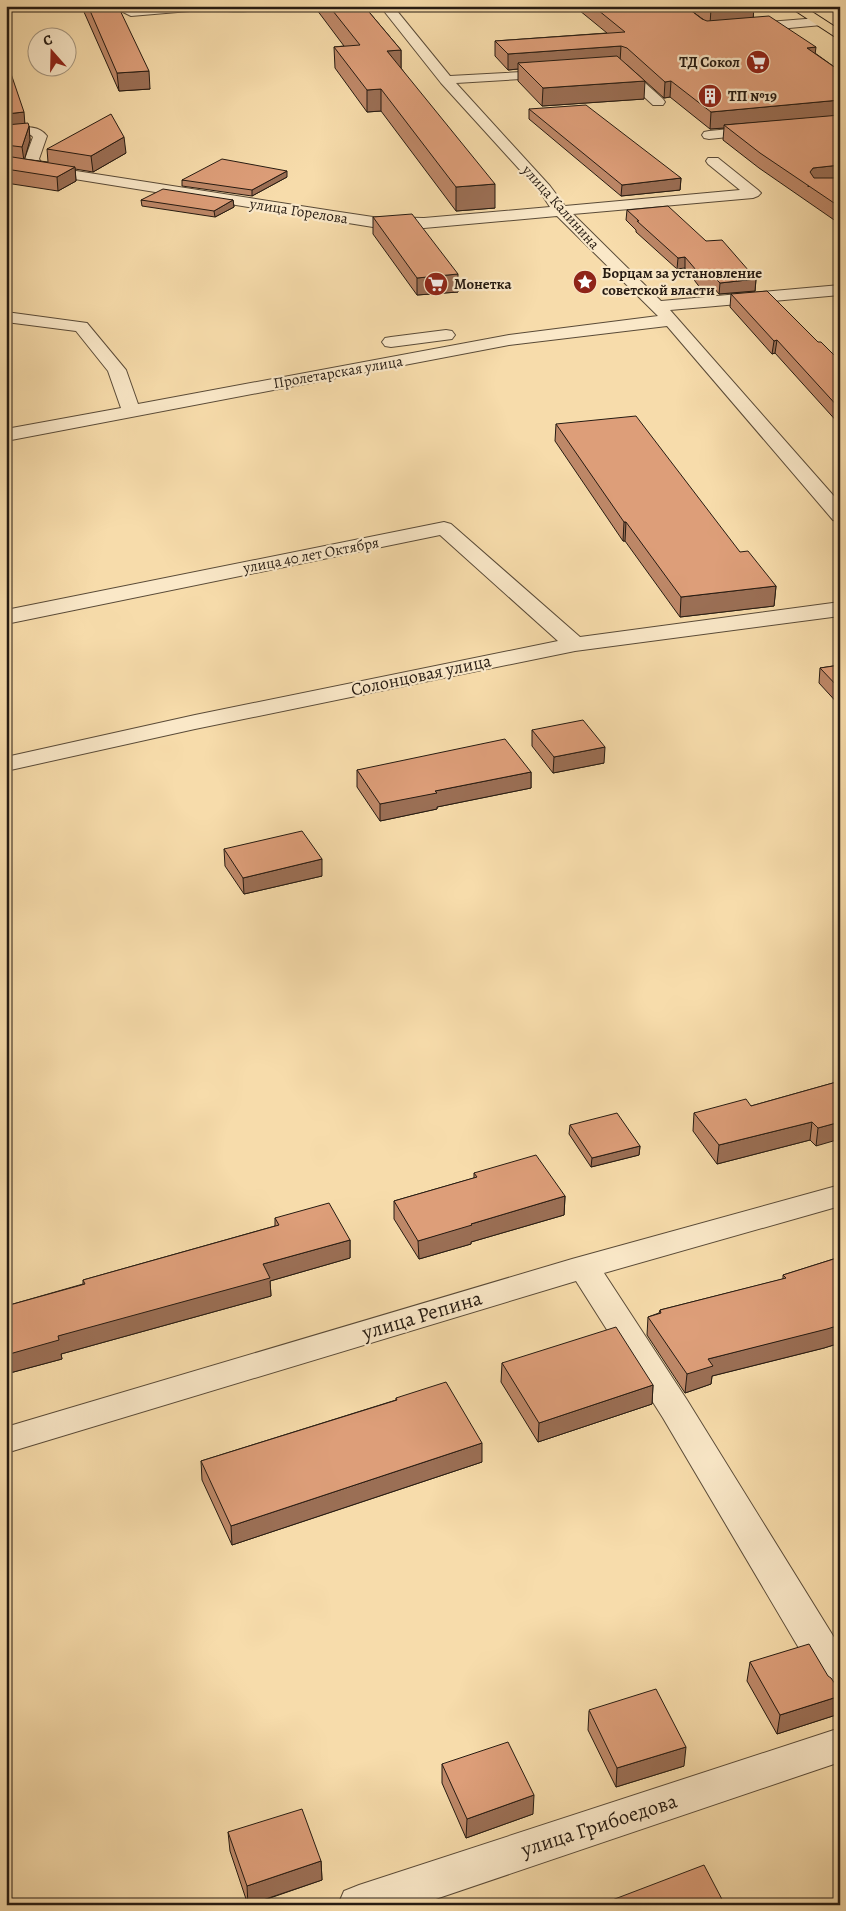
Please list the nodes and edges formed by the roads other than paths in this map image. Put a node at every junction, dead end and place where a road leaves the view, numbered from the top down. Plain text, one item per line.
1 (76, 6) edge
2 (201, 6) edge
3 (260, 6) edge
4 (386, 6) edge
5 (794, 6) edge
6 (221, 7) edge
7 (818, 22) junction
8 (735, 28) edge
9 (840, 36) edge
10 (601, 70) edge
11 (572, 72) edge
12 (446, 80) junction
13 (658, 102) edge
14 (774, 129) edge
15 (6, 133) edge
16 (709, 135) edge
17 (713, 160) dead end
18 (6, 164) edge
19 (38, 168) junction
20 (562, 212) junction
21 (840, 290) edge
22 (657, 306) junction
23 (6, 317) edge
24 (671, 320) junction
25 (555, 333) junction
26 (391, 342) dead end
27 (131, 410) junction
28 (6, 435) edge
29 (840, 516) edge
30 (840, 609) edge
31 (6, 617) edge
32 (575, 644) junction
33 (6, 764) edge
34 (840, 1195) edge
35 (584, 1267) junction
36 (6, 1440) edge
37 (840, 1682) edge
38 (840, 1744) edge
39 (359, 1905) edge

1 - 2 street
3 - 6 street
4 - 12 street, улица Калинина
5 - 7 main road
7 - 8 street
7 - 9 main road
10 - 13 street
11 - 12 street
12 - 20 street, улица Калинина
14 - 16 street
15 - 19 street
17 - 20 street, улица Горелова
18 - 19 street, улица Горелова
19 - 20 street, улица Горелова
20 - 22 street, улица Калинина
21 - 22 street
22 - 24 street, улица Калинина
23 - 27 street
24 - 25 street, Пролетарская улица
24 - 29 street, улица Калинина
25 - 26 street
25 - 27 street, Пролетарская улица
27 - 28 street, Пролетарская улица
30 - 32 street, Солонцовая улица
31 - 32 street, улица 40 лет Октября
32 - 33 street, Солонцовая улица
34 - 35 street, улица Репина
35 - 36 street, улица Репина
35 - 37 street
38 - 39 street, улица Грибоедова

